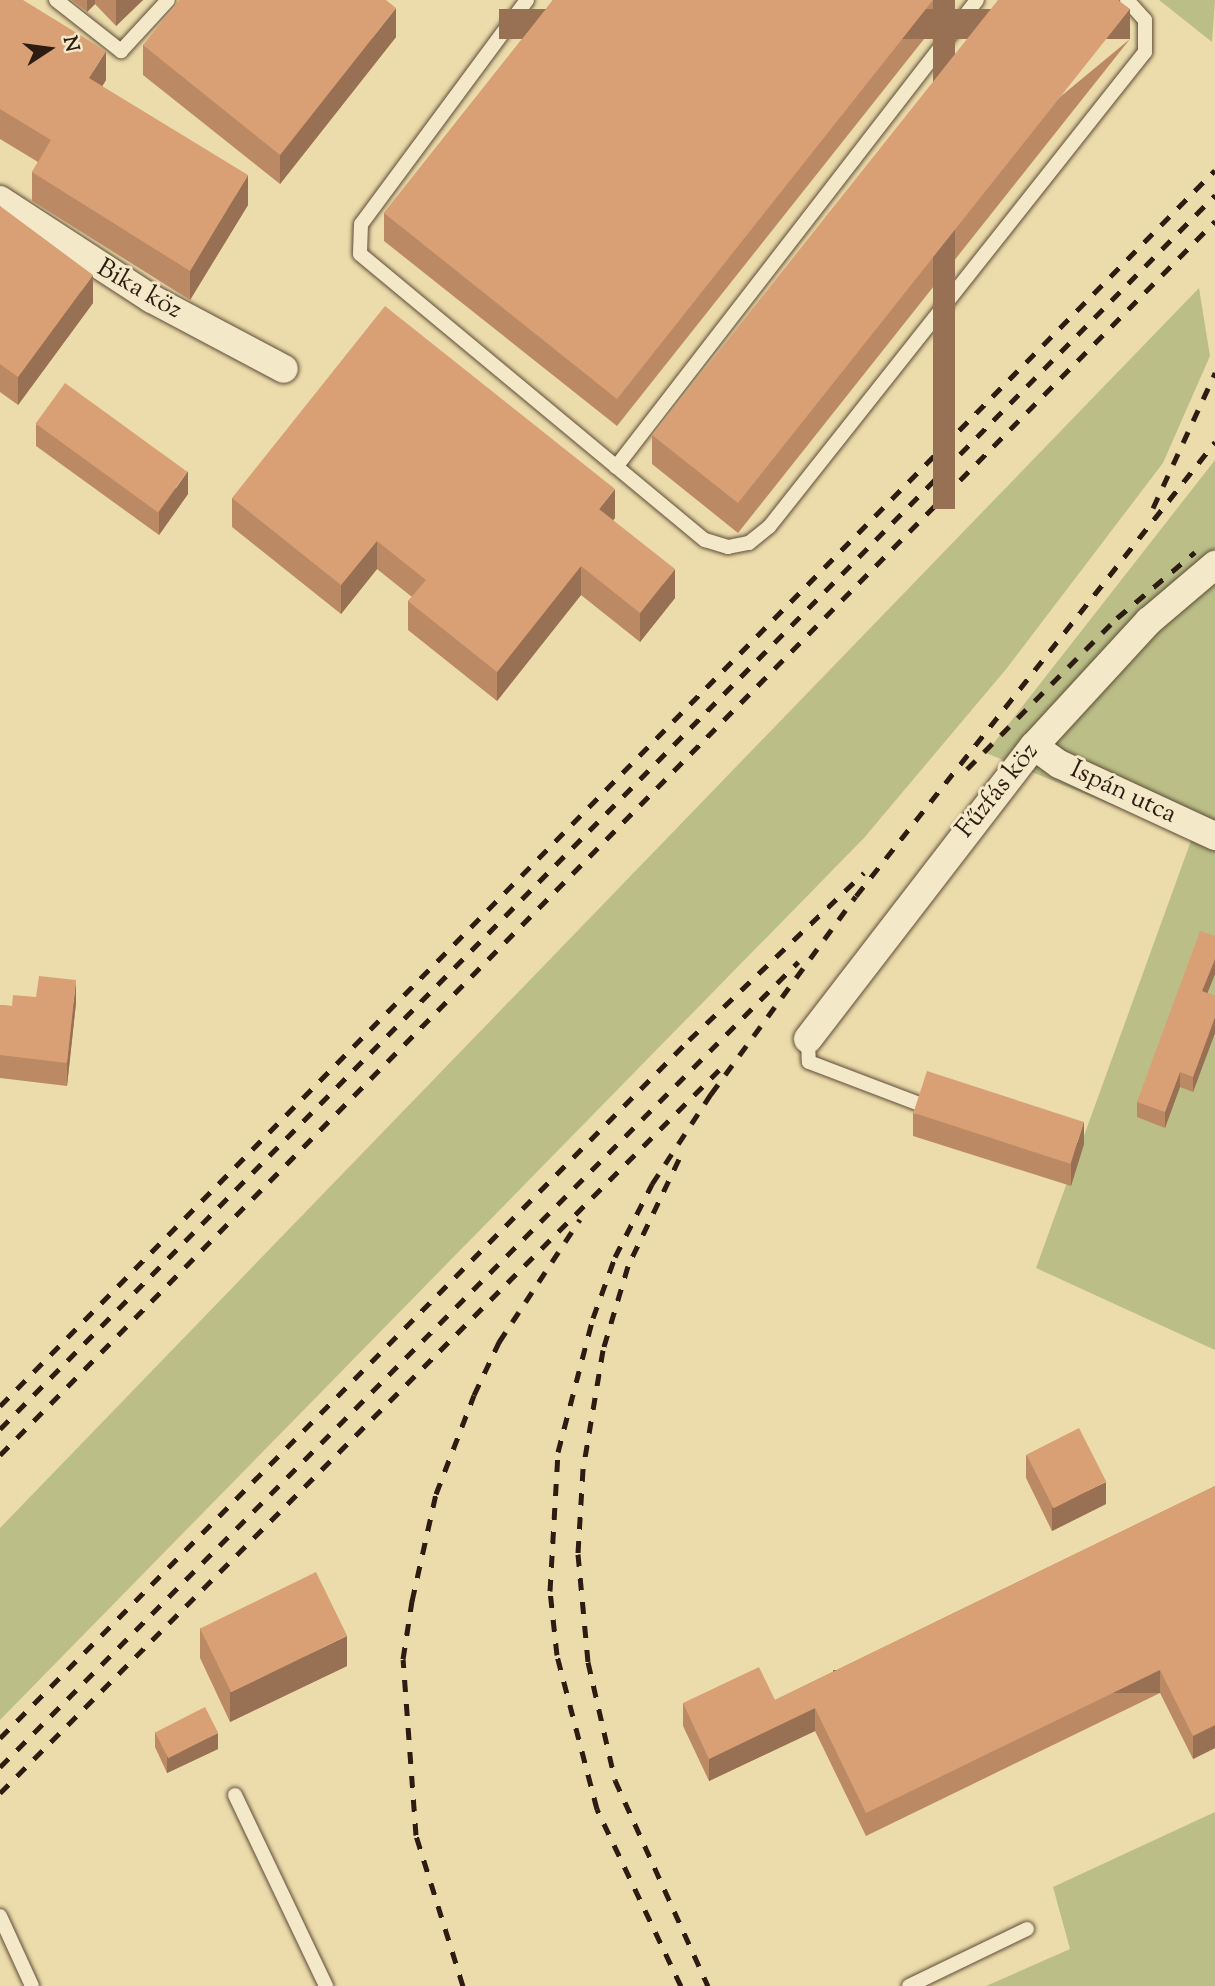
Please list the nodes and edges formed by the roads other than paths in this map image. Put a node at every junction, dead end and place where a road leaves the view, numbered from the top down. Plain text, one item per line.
1 (55, 0) edge
2 (168, 0) edge
3 (527, 0) edge
4 (977, 0) edge
5 (1127, 0) edge
6 (0, 200) edge
7 (284, 369) dead end
8 (617, 467) junction
9 (1215, 565) edge
10 (1034, 746) junction
11 (1215, 836) edge
12 (808, 1039) joint
13 (917, 1103) edge
14 (235, 1795) dead end
15 (0, 1916) edge
16 (1027, 1929) dead end
17 (33, 1986) edge
18 (327, 1986) edge
19 (909, 1986) edge

1 - 2 lane
3 - 8 lane
4 - 8 lane
5 - 8 lane
6 - 7 street, Bika köz
9 - 10 street, Fűzfás köz
10 - 11 street, Ispán utca
10 - 12 street, Fűzfás köz
12 - 13 lane
14 - 18 lane
15 - 17 lane
16 - 19 lane

